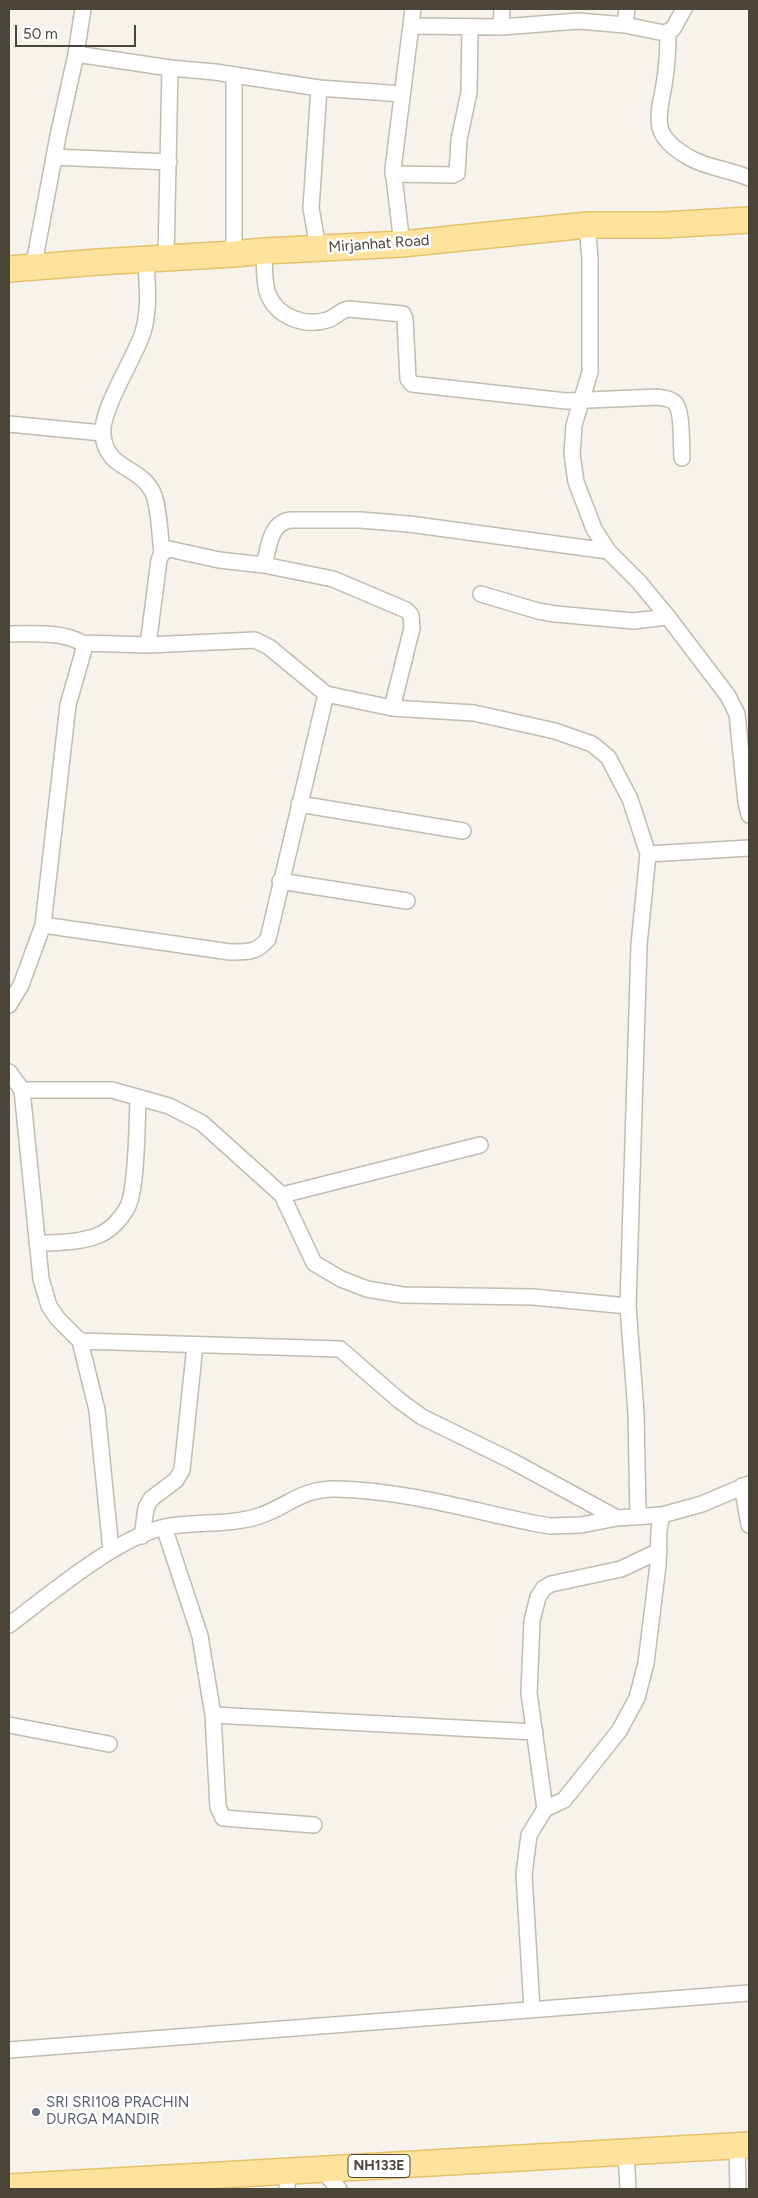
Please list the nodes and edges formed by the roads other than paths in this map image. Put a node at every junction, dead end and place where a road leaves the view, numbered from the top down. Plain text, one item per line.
1 (83, 9) edge
2 (413, 9) edge
3 (502, 9) edge
4 (627, 9) edge
5 (684, 9) edge
6 (570, 15) edge
7 (625, 25) junction
8 (411, 26) junction
9 (501, 27) junction
10 (470, 28) junction
11 (668, 32) junction
12 (76, 54) junction
13 (170, 68) junction
14 (234, 75) junction
15 (319, 88) junction
16 (402, 94) junction
17 (54, 157) junction
18 (169, 162) junction
19 (392, 174) junction
20 (749, 178) edge
21 (749, 220) edge
22 (587, 225) junction
23 (402, 244) junction
24 (318, 248) junction
25 (264, 251) junction
26 (234, 254) junction
27 (156, 259) junction
28 (21, 269) edge
29 (582, 400) junction
30 (9, 424) edge
31 (102, 433) junction
32 (682, 458) dead end
33 (608, 551) junction
34 (162, 553) junction
35 (264, 565) junction
36 (481, 594) dead end
37 (668, 617) junction
38 (9, 634) edge
39 (82, 643) junction
40 (148, 645) junction
41 (326, 694) junction
42 (392, 708) junction
43 (299, 804) junction
44 (748, 806) edge
45 (463, 831) dead end
46 (749, 848) edge
47 (648, 854) junction
48 (280, 881) junction
49 (407, 901) dead end
50 (44, 925) junction
51 (9, 1005) edge
52 (9, 1072) edge
53 (22, 1090) junction
54 (138, 1098) junction
55 (480, 1145) dead end
56 (282, 1195) junction
57 (37, 1244) junction
58 (628, 1306) junction
59 (80, 1341) junction
60 (195, 1344) junction
61 (746, 1485) edge
62 (662, 1515) junction
63 (638, 1516) junction
64 (617, 1518) junction
65 (749, 1525) edge
66 (164, 1527) junction
67 (142, 1536) junction
68 (111, 1550) junction
69 (658, 1551) junction
70 (9, 1625) edge
71 (213, 1715) junction
72 (9, 1725) edge
73 (535, 1732) junction
74 (109, 1744) dead end
75 (545, 1809) junction
76 (314, 1825) dead end
77 (749, 1993) edge
78 (532, 2010) junction
79 (9, 2050) edge
80 (743, 2146) edge
81 (626, 2152) junction
82 (321, 2169) junction
83 (288, 2180) edge
84 (9, 2187) edge
85 (339, 2189) edge
86 (628, 2189) edge
87 (738, 2189) edge

1 - 12 street
2 - 8 street
3 - 9 street
4 - 7 street
5 - 11 street
6 - 7 street
6 - 9 street
7 - 11 street
8 - 10 street
8 - 16 street
9 - 10 street
10 - 19 street
11 - 20 street
12 - 13 street
12 - 17 street
13 - 14 street
13 - 18 street
14 - 15 street
14 - 26 street
15 - 16 street
15 - 24 street
16 - 19 street
17 - 18 street
17 - 28 street
18 - 27 street
19 - 23 street
21 - 22 main road, Mirjanhat Road
22 - 23 main road, Mirjanhat Road
22 - 29 street
23 - 24 main road, Mirjanhat Road
24 - 25 main road, Mirjanhat Road
25 - 26 main road, Mirjanhat Road
25 - 29 street
26 - 27 main road, Mirjanhat Road
27 - 28 main road, Mirjanhat Road
27 - 31 street
29 - 32 street
29 - 33 street
30 - 31 street
31 - 34 street
33 - 35 street
33 - 37 street
34 - 35 street
34 - 40 street
35 - 42 street
36 - 37 street
37 - 44 street
38 - 39 street
39 - 40 street
39 - 50 street
40 - 41 street
41 - 42 street
41 - 43 street
42 - 47 street
43 - 45 street
43 - 48 street
46 - 47 street
47 - 58 street
48 - 49 street
48 - 50 street
50 - 51 street
52 - 53 street
53 - 54 street
53 - 57 street
54 - 56 street
54 - 57 street
55 - 56 street
56 - 58 street
57 - 59 street
58 - 63 street
59 - 60 street
59 - 68 street
60 - 64 street
60 - 67 street
61 - 62 street
61 - 65 street
62 - 63 street
62 - 69 street
63 - 64 street
64 - 66 street
66 - 67 street
66 - 71 street
67 - 68 street
68 - 70 street
69 - 73 street
69 - 75 street
71 - 73 street
71 - 76 street
72 - 74 street
73 - 75 street
75 - 78 street
77 - 78 street
78 - 79 street
80 - 81 main road, NH133E
80 - 87 street
81 - 82 main road, NH133E
81 - 86 street
82 - 83 main road, NH133E
82 - 85 street
83 - 84 main road, NH133E

